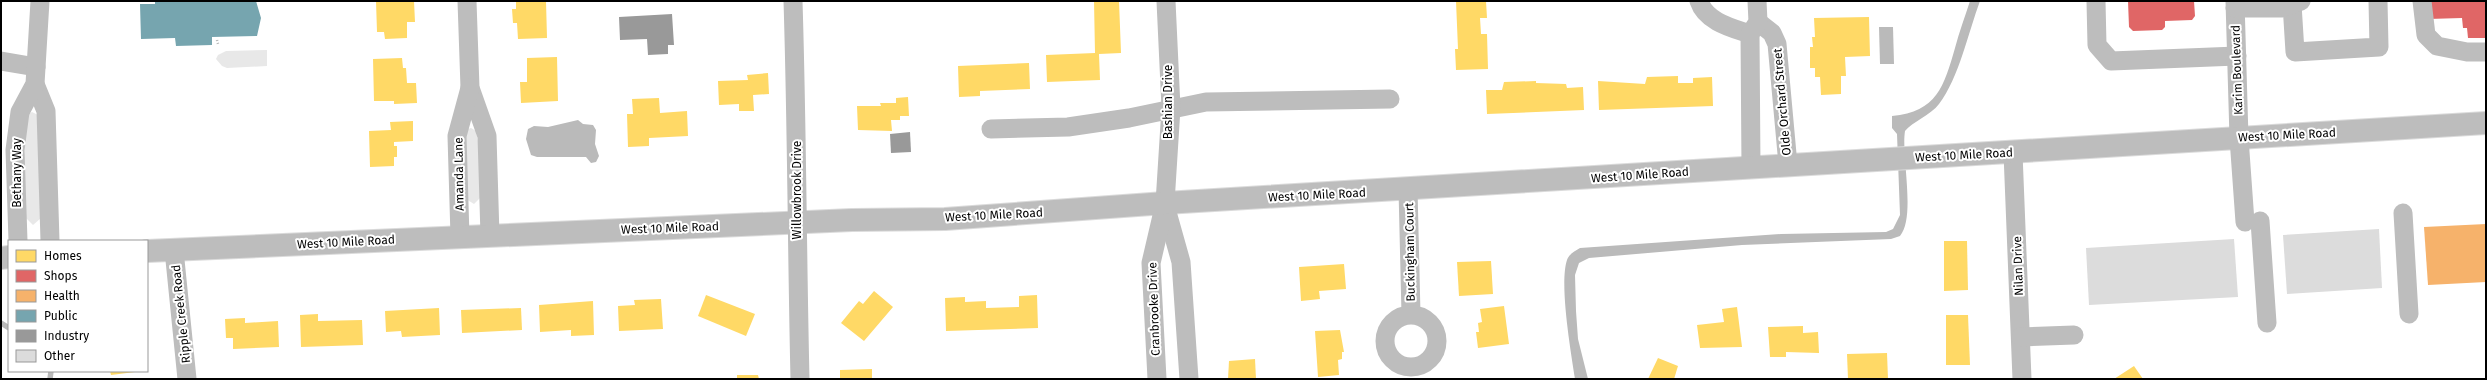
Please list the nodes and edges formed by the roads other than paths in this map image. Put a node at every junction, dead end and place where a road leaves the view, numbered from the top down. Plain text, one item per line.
1 (40, 1) edge
2 (467, 1) edge
3 (793, 1) edge
4 (1166, 1) edge
5 (1699, 1) edge
6 (1757, 1) edge
7 (2096, 1) edge
8 (2378, 1) edge
9 (2422, 1) edge
10 (2296, 3) edge
11 (2235, 4) edge
12 (1754, 28) junction
13 (2486, 52) edge
14 (2237, 56) junction
15 (1, 61) edge
16 (35, 76) junction
17 (470, 88) junction
18 (1390, 99) dead end
19 (1171, 108) junction
20 (2486, 124) edge
21 (991, 129) dead end
22 (2239, 138) junction
23 (2013, 153) junction
24 (1788, 165) junction
25 (1752, 168) junction
26 (1408, 189) junction
27 (1165, 203) junction
28 (2403, 213) dead end
29 (796, 222) junction
30 (490, 236) junction
31 (460, 237) junction
32 (18, 240) edge
33 (50, 240) edge
34 (174, 250) junction
35 (148, 251) edge
36 (1411, 314) dead end
37 (2409, 314) dead end
38 (2267, 323) dead end
39 (2074, 335) dead end
40 (2020, 337) junction
41 (187, 379) edge
42 (800, 379) edge
43 (1156, 379) edge
44 (1189, 379) edge
45 (2022, 379) edge

1 - 16 street, Bethany Way
2 - 17 street, Amanda Lane
3 - 29 street, Willowbrook Drive
4 - 19 street, Bashian Drive
5 - 12 street, Olde Orchard Street
6 - 12 street
7 - 14 street
8 - 10 street
9 - 13 street
10 - 11 street
11 - 14 street, Karim Boulevard
12 - 24 street, Olde Orchard Street
12 - 25 street
14 - 22 street, Karim Boulevard
15 - 16 street
16 - 32 street, Bethany Way
16 - 33 street, Bethany Way
17 - 30 street, Amanda Lane
17 - 31 street, Amanda Lane
18 - 19 street
19 - 21 street
19 - 27 street, Bashian Drive
20 - 22 main road, West 10 Mile Road
22 - 23 main road, West 10 Mile Road
22 - 38 street, Karim Boulevard
23 - 24 main road, West 10 Mile Road
23 - 40 street, Nilan Drive
24 - 25 main road, West 10 Mile Road
25 - 26 main road, West 10 Mile Road
26 - 27 main road, West 10 Mile Road
26 - 36 street, Buckingham Court
27 - 29 main road, West 10 Mile Road
27 - 43 street, Cranbrooke Drive
27 - 44 street
28 - 37 street
29 - 30 main road, West 10 Mile Road
29 - 42 street, Willowbrook Drive
30 - 31 main road, West 10 Mile Road
31 - 34 main road, West 10 Mile Road
34 - 35 main road, West 10 Mile Road
34 - 41 street, Ripple Creek Road
39 - 40 street
40 - 45 street, Nilan Drive

